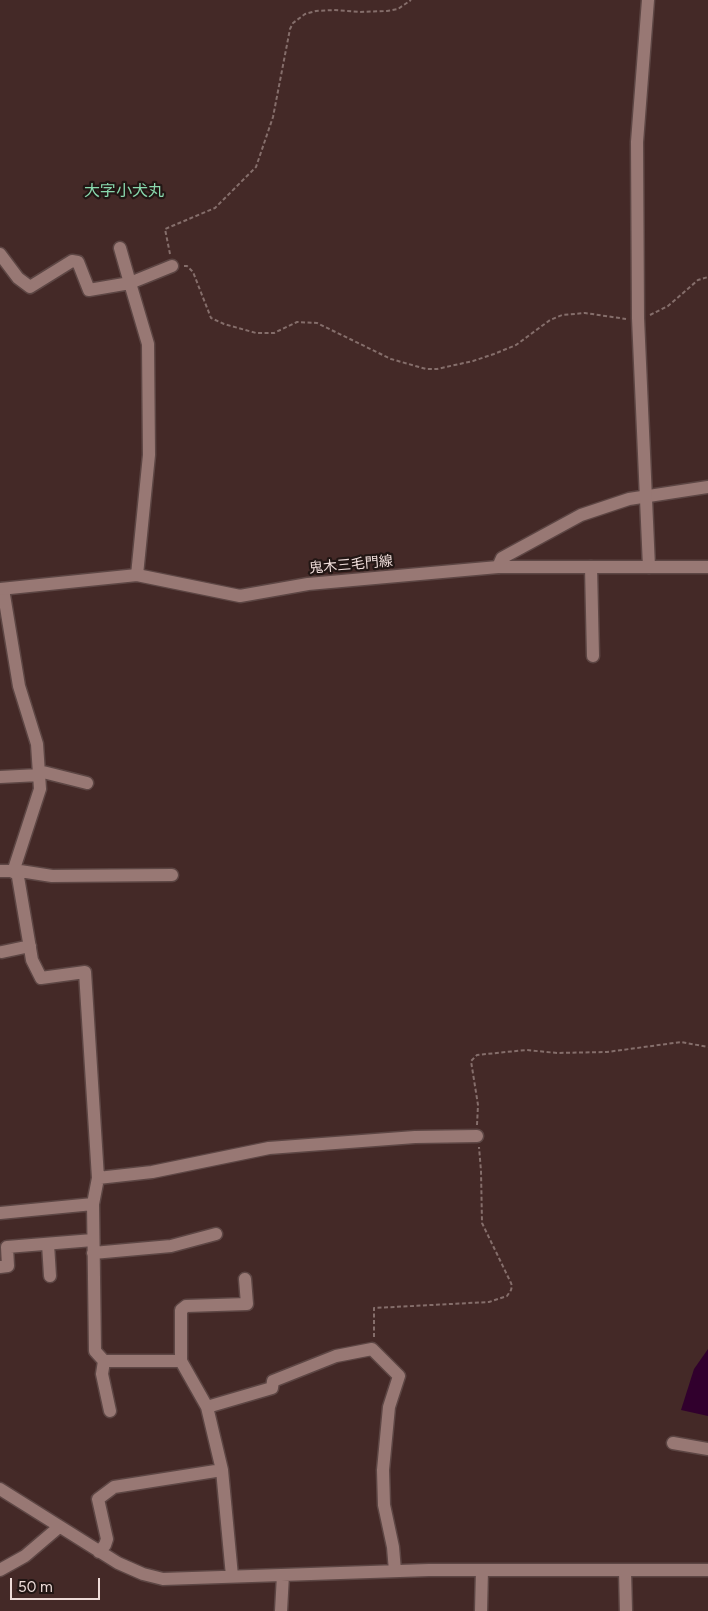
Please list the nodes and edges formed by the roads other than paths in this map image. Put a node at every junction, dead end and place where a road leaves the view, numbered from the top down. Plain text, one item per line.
1 (648, 0) edge
2 (120, 248) dead end
3 (0, 254) edge
4 (172, 266) road end
5 (130, 283) junction
6 (708, 487) edge
7 (646, 497) junction
8 (590, 567) junction
9 (649, 567) junction
10 (708, 567) edge
11 (498, 568) junction
12 (137, 575) junction
13 (1, 589) edge
14 (594, 656) dead end
15 (39, 773) junction
16 (0, 777) edge
17 (87, 783) dead end
18 (10, 871) edge
19 (172, 875) dead end
20 (30, 946) junction
21 (2, 952) dead end
22 (477, 1136) road end
23 (98, 1178) junction
24 (93, 1204) junction
25 (0, 1213) edge
26 (216, 1234) dead end
27 (48, 1244) junction
28 (93, 1246) junction
29 (0, 1267) edge
30 (50, 1276) dead end
31 (245, 1279) dead end
32 (104, 1361) junction
33 (181, 1361) junction
34 (207, 1407) junction
35 (110, 1411) dead end
36 (673, 1443) dead end
37 (708, 1449) edge
38 (222, 1470) junction
39 (0, 1490) edge
40 (59, 1527) junction
41 (99, 1552) junction
42 (0, 1570) edge
43 (482, 1570) junction
44 (708, 1570) edge
45 (395, 1571) junction
46 (625, 1571) junction
47 (283, 1575) junction
48 (232, 1576) junction
49 (281, 1611) edge
50 (481, 1611) edge
51 (626, 1611) edge

1 - 7 street
2 - 5 street
3 - 5 street
4 - 5 street
5 - 12 street
6 - 7 street
7 - 9 street
7 - 11 street
8 - 9 street, 鬼木三毛門線
8 - 11 street, 鬼木三毛門線
8 - 14 street
9 - 10 street, 鬼木三毛門線
11 - 12 street, 鬼木三毛門線
12 - 13 street, 鬼木三毛門線
13 - 15 street
15 - 16 street
15 - 17 street
15 - 18 street
18 - 19 street
18 - 20 street
20 - 21 street
20 - 23 street
22 - 23 street
23 - 24 street
24 - 25 street
24 - 28 street
26 - 28 street
27 - 28 street
27 - 29 street
27 - 30 street
28 - 32 street
31 - 33 street
32 - 33 street
32 - 35 street
33 - 34 street
34 - 38 street
34 - 45 street
36 - 37 street
38 - 41 street
38 - 48 street
39 - 40 street
40 - 41 street
40 - 42 street
41 - 48 street
43 - 45 street
43 - 46 street
43 - 50 street
44 - 46 street
45 - 47 street
46 - 51 street
47 - 48 street
47 - 49 street

